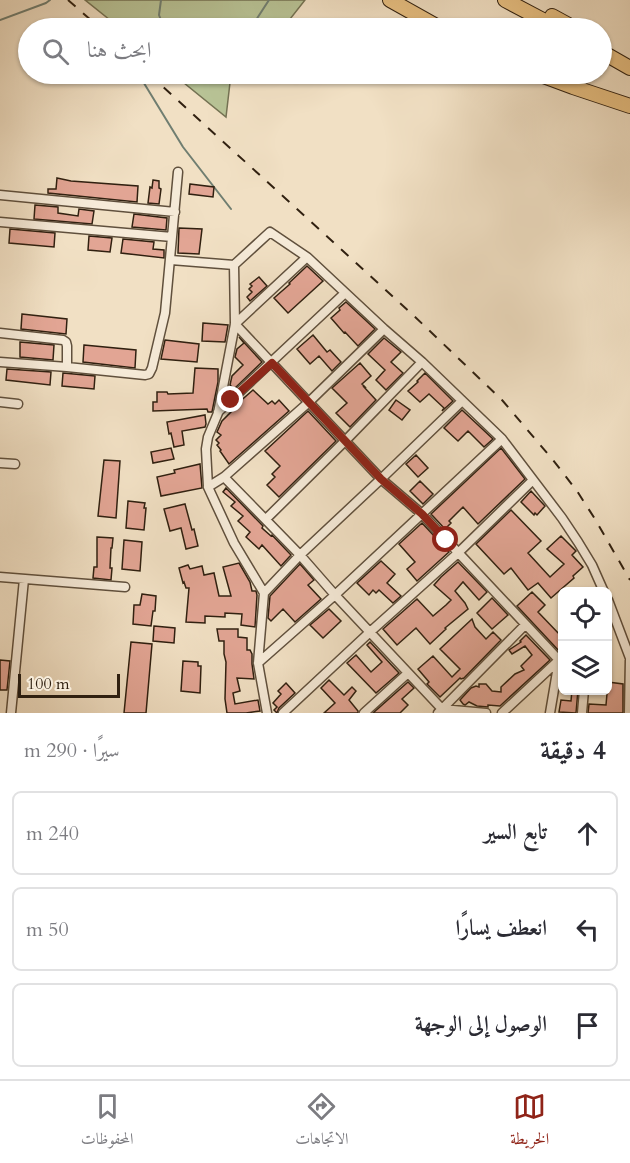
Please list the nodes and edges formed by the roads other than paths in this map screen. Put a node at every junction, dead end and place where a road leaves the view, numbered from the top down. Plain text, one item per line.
1 (390, 0) edge
2 (505, 0) edge
3 (522, 0) edge
4 (422, 18) edge
5 (539, 18) edge
6 (555, 18) edge
7 (612, 50) edge
8 (612, 58) edge
9 (630, 60) edge
10 (630, 68) edge
11 (565, 84) edge
12 (626, 101) edge
13 (178, 172) dead end
14 (0, 195) edge
15 (175, 212) junction
16 (0, 222) edge
17 (172, 237) junction
18 (307, 257) junction
19 (171, 260) junction
20 (234, 265) junction
21 (345, 293) junction
22 (235, 324) junction
23 (384, 330) junction
24 (0, 333) edge
25 (0, 362) edge
26 (422, 362) junction
27 (272, 363) junction
28 (67, 367) junction
29 (462, 400) junction
30 (0, 402) edge
31 (309, 402) junction
32 (18, 404) dead end
33 (218, 413) junction
34 (502, 439) junction
35 (345, 441) junction
36 (0, 463) edge
37 (15, 464) dead end
38 (224, 477) junction
39 (381, 479) junction
40 (533, 480) junction
41 (208, 487) junction
42 (422, 514) junction
43 (266, 519) junction
44 (458, 553) junction
45 (300, 555) junction
46 (0, 577) edge
47 (24, 579) junction
48 (125, 587) dead end
49 (602, 587) edge
50 (264, 593) junction
51 (335, 595) junction
52 (612, 617) edge
53 (525, 625) junction
54 (370, 632) junction
55 (558, 656) edge
56 (558, 662) edge
57 (258, 663) junction
58 (408, 673) junction
59 (558, 674) edge
60 (584, 695) edge
61 (440, 711) edge
62 (11, 713) edge
63 (267, 713) edge
64 (283, 713) edge
65 (364, 713) edge
66 (486, 713) edge
67 (502, 713) edge
68 (550, 713) edge
69 (582, 713) edge
70 (628, 713) edge

1 - 4 highway
2 - 5 highway
3 - 6 highway
7 - 9 highway
8 - 10 highway
11 - 12 highway
13 - 15 street
14 - 15 street
15 - 17 street
16 - 17 street
17 - 19 street
18 - 20 street
18 - 21 street
18 - 22 street
19 - 20 street
19 - 28 street
20 - 22 street
21 - 23 street
21 - 27 street
22 - 27 street
22 - 33 street
23 - 26 street
23 - 31 street
24 - 28 street
25 - 28 street
26 - 29 street
26 - 35 street
27 - 31 street
27 - 33 street
29 - 34 street
29 - 39 street
30 - 32 street
31 - 35 street
31 - 38 street
33 - 41 street
34 - 40 street
34 - 42 street
35 - 39 street
35 - 43 street
36 - 37 street
38 - 41 street
38 - 43 street
39 - 42 street
39 - 45 street
40 - 44 street
40 - 49 street
41 - 50 street
42 - 44 street
42 - 51 street
43 - 45 street
44 - 53 street
44 - 54 street
45 - 50 street
45 - 51 street
46 - 47 street
47 - 48 street
47 - 62 street
50 - 57 street
51 - 54 street
51 - 57 street
52 - 70 street
53 - 55 street
53 - 61 street
54 - 58 street
54 - 64 street
56 - 67 street
57 - 63 street
58 - 61 street
58 - 65 street
59 - 68 street
60 - 69 street
61 - 66 street

